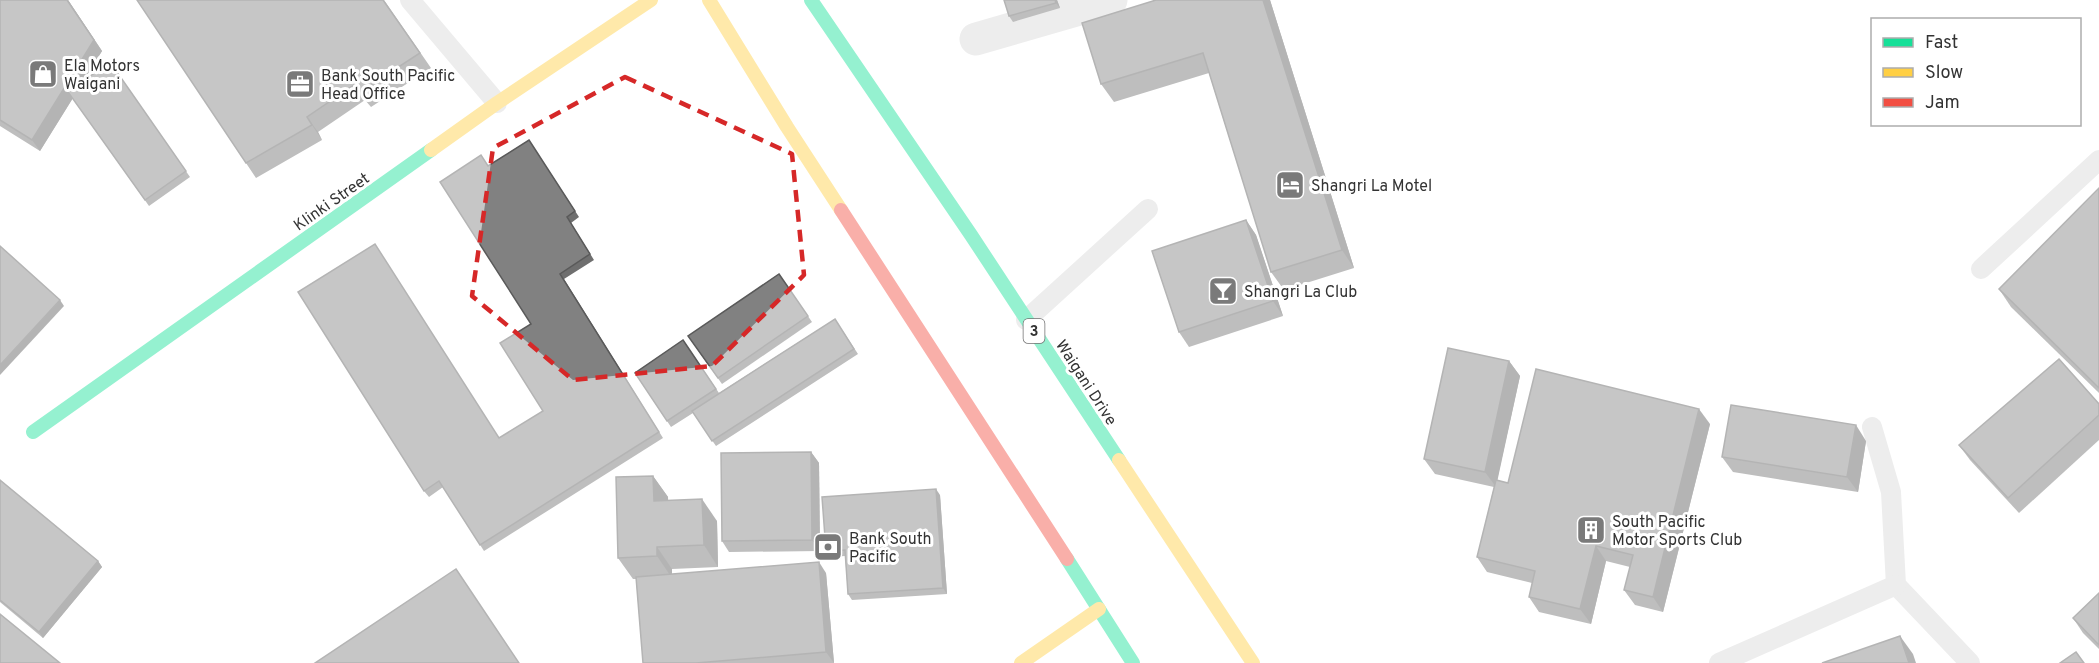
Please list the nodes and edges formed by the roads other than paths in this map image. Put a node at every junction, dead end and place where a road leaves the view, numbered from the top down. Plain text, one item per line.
1 (410, 0) edge
2 (651, 0) edge
3 (709, 0) edge
4 (811, 0) edge
5 (1111, 0) edge
6 (976, 39) dead end
7 (497, 103) junction
8 (2099, 159) edge
9 (1148, 209) dead end
10 (1981, 269) dead end
11 (1026, 320) junction
12 (1872, 427) dead end
13 (33, 432) dead end
14 (1896, 585) junction
15 (1099, 609) junction
16 (1021, 663) edge
17 (1133, 663) edge
18 (1253, 663) edge
19 (1719, 663) edge
20 (1970, 663) edge

1 - 7 lane
2 - 7 main road, Klinki Street
3 - 15 main road
4 - 11 main road, Waigani Drive / 3
5 - 6 street
7 - 13 main road, Klinki Street
8 - 10 lane
9 - 11 lane
11 - 18 main road, Waigani Drive / 3
12 - 14 lane
14 - 19 lane
14 - 20 lane
15 - 16 main road
15 - 17 main road

